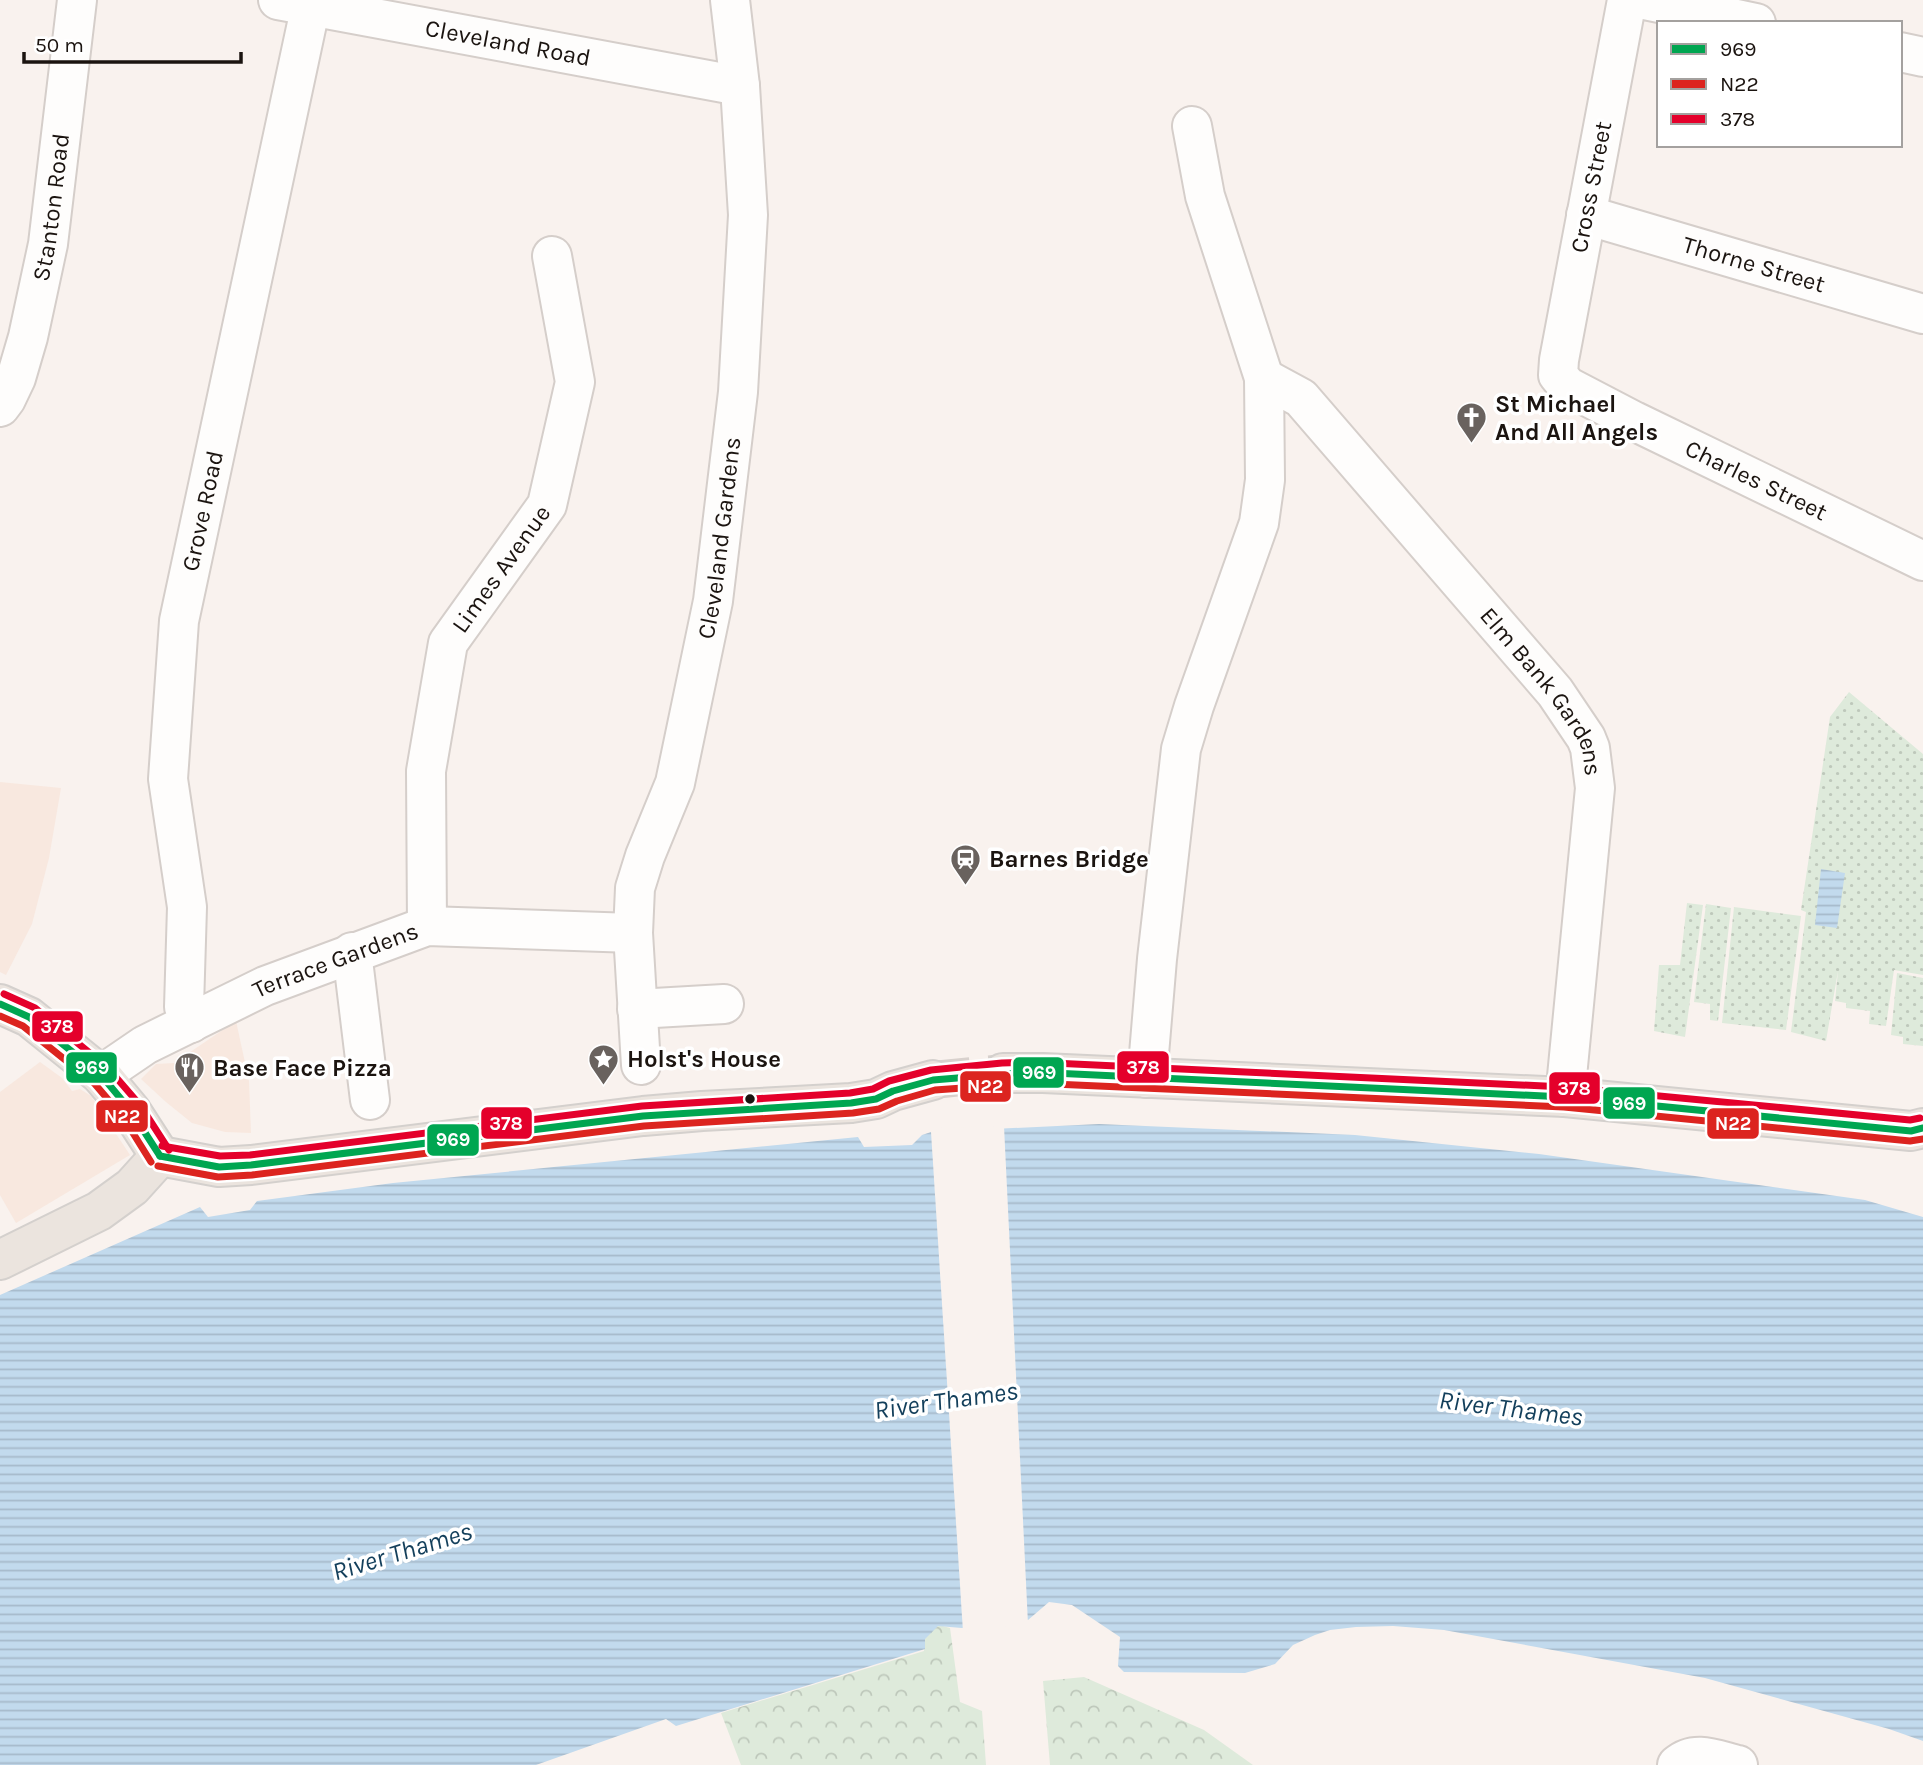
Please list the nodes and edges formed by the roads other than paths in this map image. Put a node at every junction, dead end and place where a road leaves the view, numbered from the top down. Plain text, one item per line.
1 (76, 0) edge
2 (730, 0) edge
3 (1627, 0) edge
4 (1644, 0) edge
5 (301, 2) edge
6 (1746, 21) edge
7 (1902, 52) edge
8 (1923, 57) edge
9 (740, 86) junction
10 (1192, 127) dead end
11 (1586, 215) junction
12 (552, 256) dead end
13 (1923, 314) edge
14 (1558, 375) joint
15 (1264, 377) junction
16 (0, 407) edge
17 (1923, 561) edge
18 (427, 926) junction
19 (633, 933) junction
20 (352, 952) junction
21 (0, 1004) edge
22 (724, 1004) dead end
23 (637, 1010) junction
24 (191, 1023) junction
25 (641, 1065) dead end
26 (1003, 1073) tunnel mouth
27 (101, 1075) junction
28 (1147, 1078) junction
29 (933, 1080) tunnel mouth
30 (1565, 1097) junction
31 (370, 1100) dead end
32 (1923, 1128) edge
33 (160, 1156) junction
34 (0, 1260) edge
35 (1677, 1765) edge
36 (1738, 1765) edge

1 - 16 street, Stanton Road
2 - 9 street, Cleveland Gardens
3 - 11 street, Cross Street
4 - 6 street
5 - 9 street, Cleveland Road
5 - 24 street, Grove Road
7 - 8 street
9 - 19 street, Cleveland Gardens
10 - 15 street
11 - 13 street, Thorne Street
11 - 14 street, Cross Street
12 - 18 street, Limes Avenue
14 - 17 street, Charles Street
15 - 28 street
15 - 30 street, Elm Bank Gardens
18 - 19 street, Terrace Gardens
18 - 20 street, Terrace Gardens
19 - 23 street, Cleveland Gardens
20 - 24 street, Terrace Gardens
20 - 31 street
21 - 27 main road
22 - 23 street
23 - 25 street, Cleveland Gardens
24 - 27 street, Terrace Gardens
26 - 28 main road
27 - 33 main road
28 - 30 main road
29 - 33 main road
30 - 32 main road
33 - 34 main road
35 - 36 street

